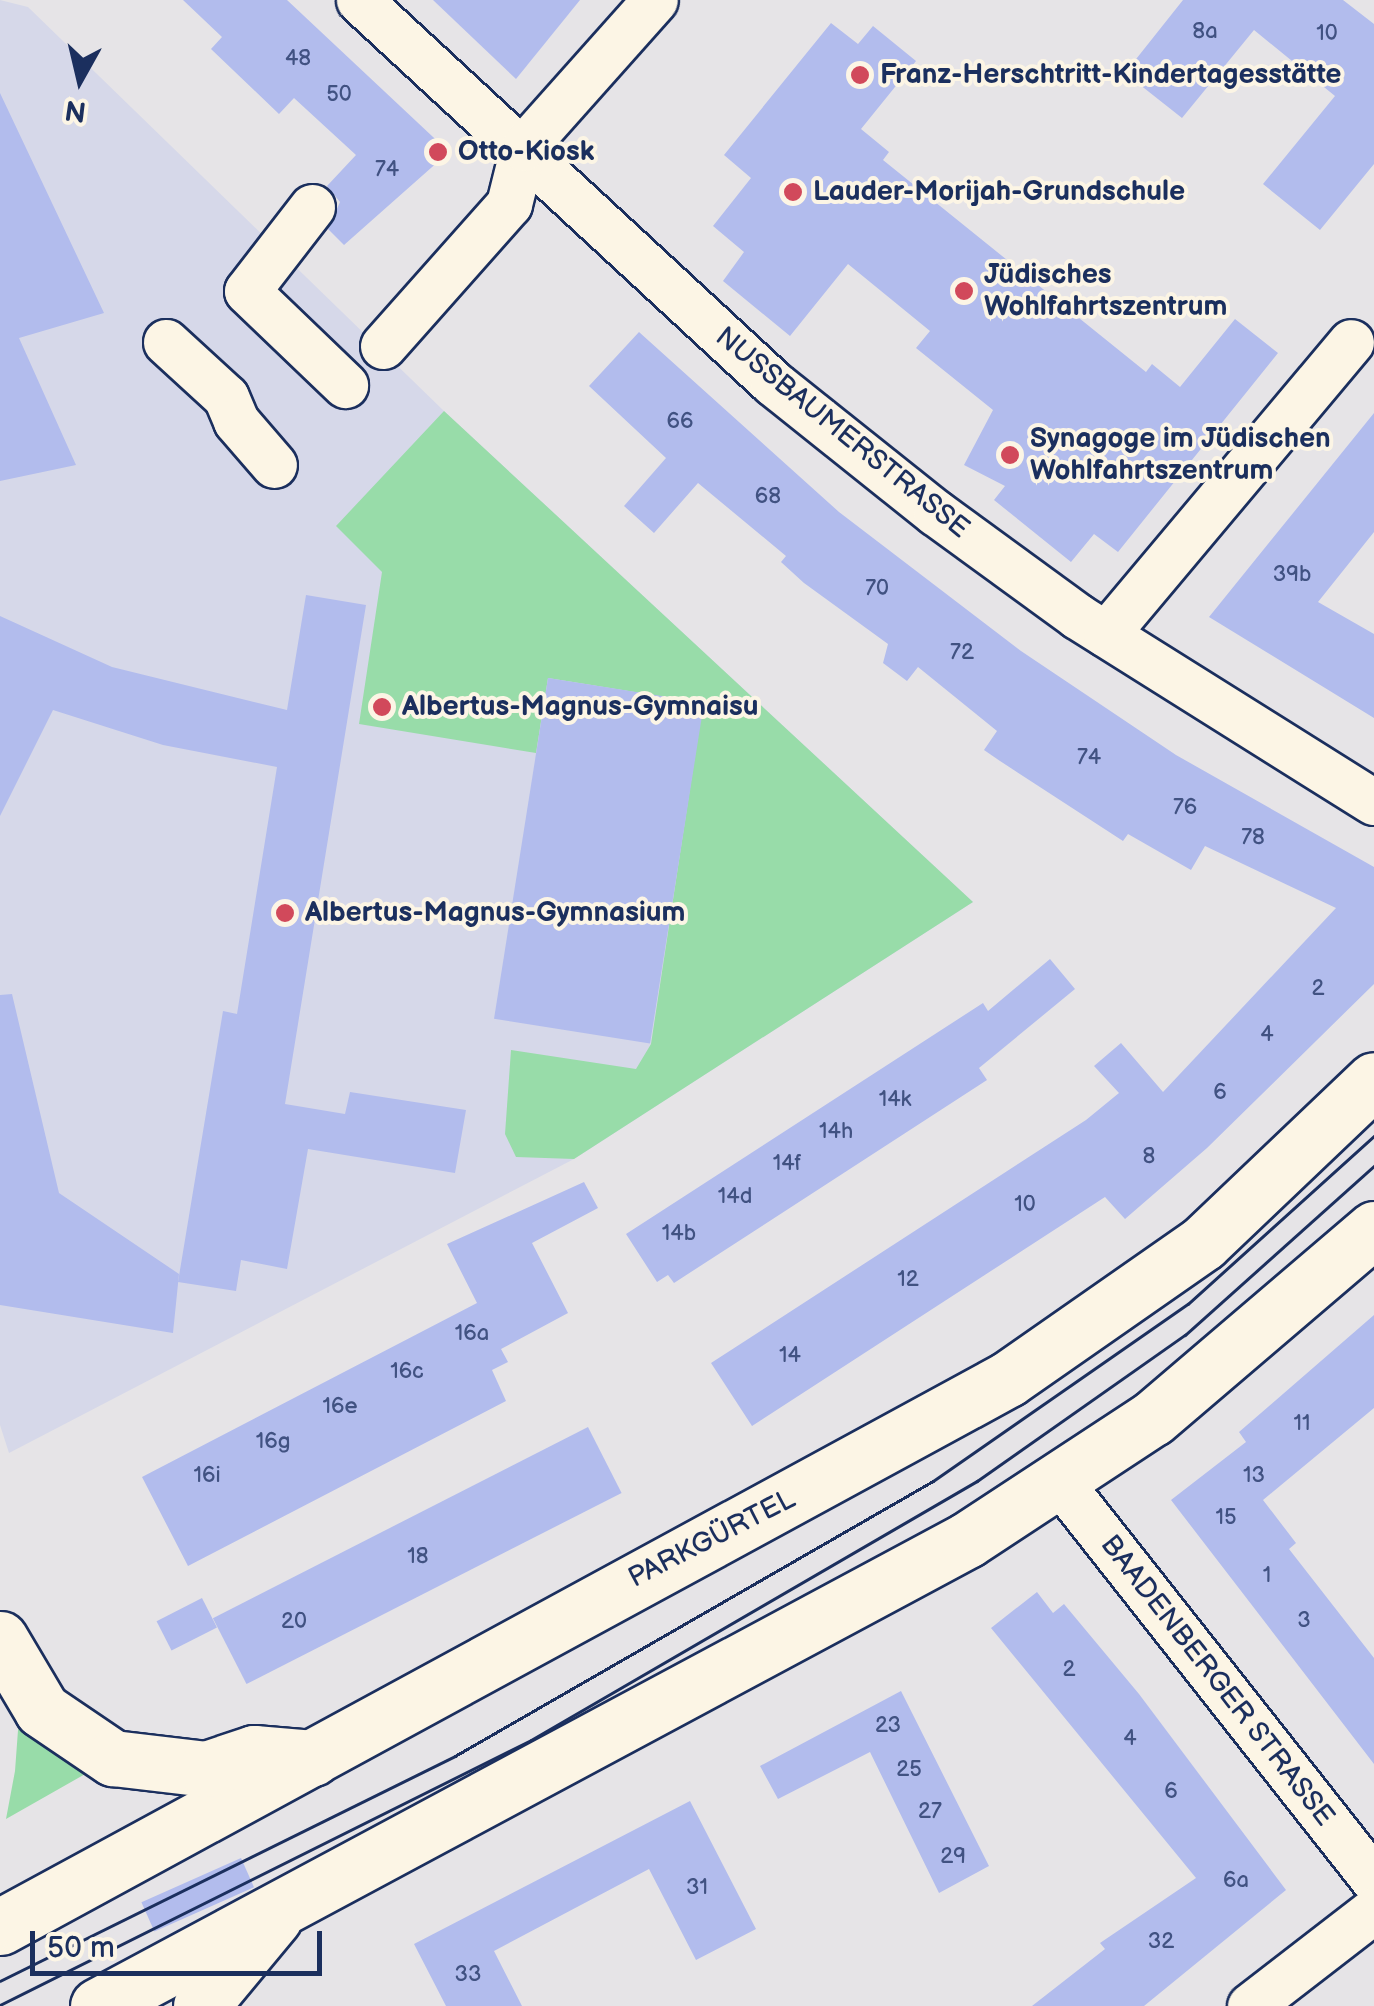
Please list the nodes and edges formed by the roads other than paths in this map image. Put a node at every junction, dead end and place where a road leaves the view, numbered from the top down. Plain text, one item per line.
1 (360, 0) edge
2 (655, 0) edge
3 (523, 148) junction
4 (312, 207) dead end
5 (166, 342) dead end
6 (1351, 342) dead end
7 (383, 346) dead end
8 (345, 385) dead end
9 (274, 465) dead end
10 (1106, 634) junction
11 (1374, 802) edge
12 (1374, 1080) edge
13 (1374, 1229) edge
14 (1060, 1482) junction
15 (0, 1640) edge
16 (313, 1758) junction
17 (1374, 1880) edge
18 (1374, 1910) edge
19 (274, 1918) junction
20 (0, 1926) edge
21 (98, 2006) edge
22 (200, 2006) edge
23 (1250, 2006) edge

1 - 3 street, NUSSBAUMERSTRASSE
2 - 3 street
3 - 7 street
3 - 10 street, NUSSBAUMERSTRASSE
4 - 8 street
5 - 9 street
6 - 10 street
10 - 11 street, NUSSBAUMERSTRASSE
12 - 16 main road, PARKGÜRTEL
13 - 14 main road
14 - 17 street, BAADENBERGER STRASSE
14 - 19 main road
15 - 16 main road
16 - 20 main road, PARKGÜRTEL
18 - 23 street
19 - 21 main road
19 - 22 main road

